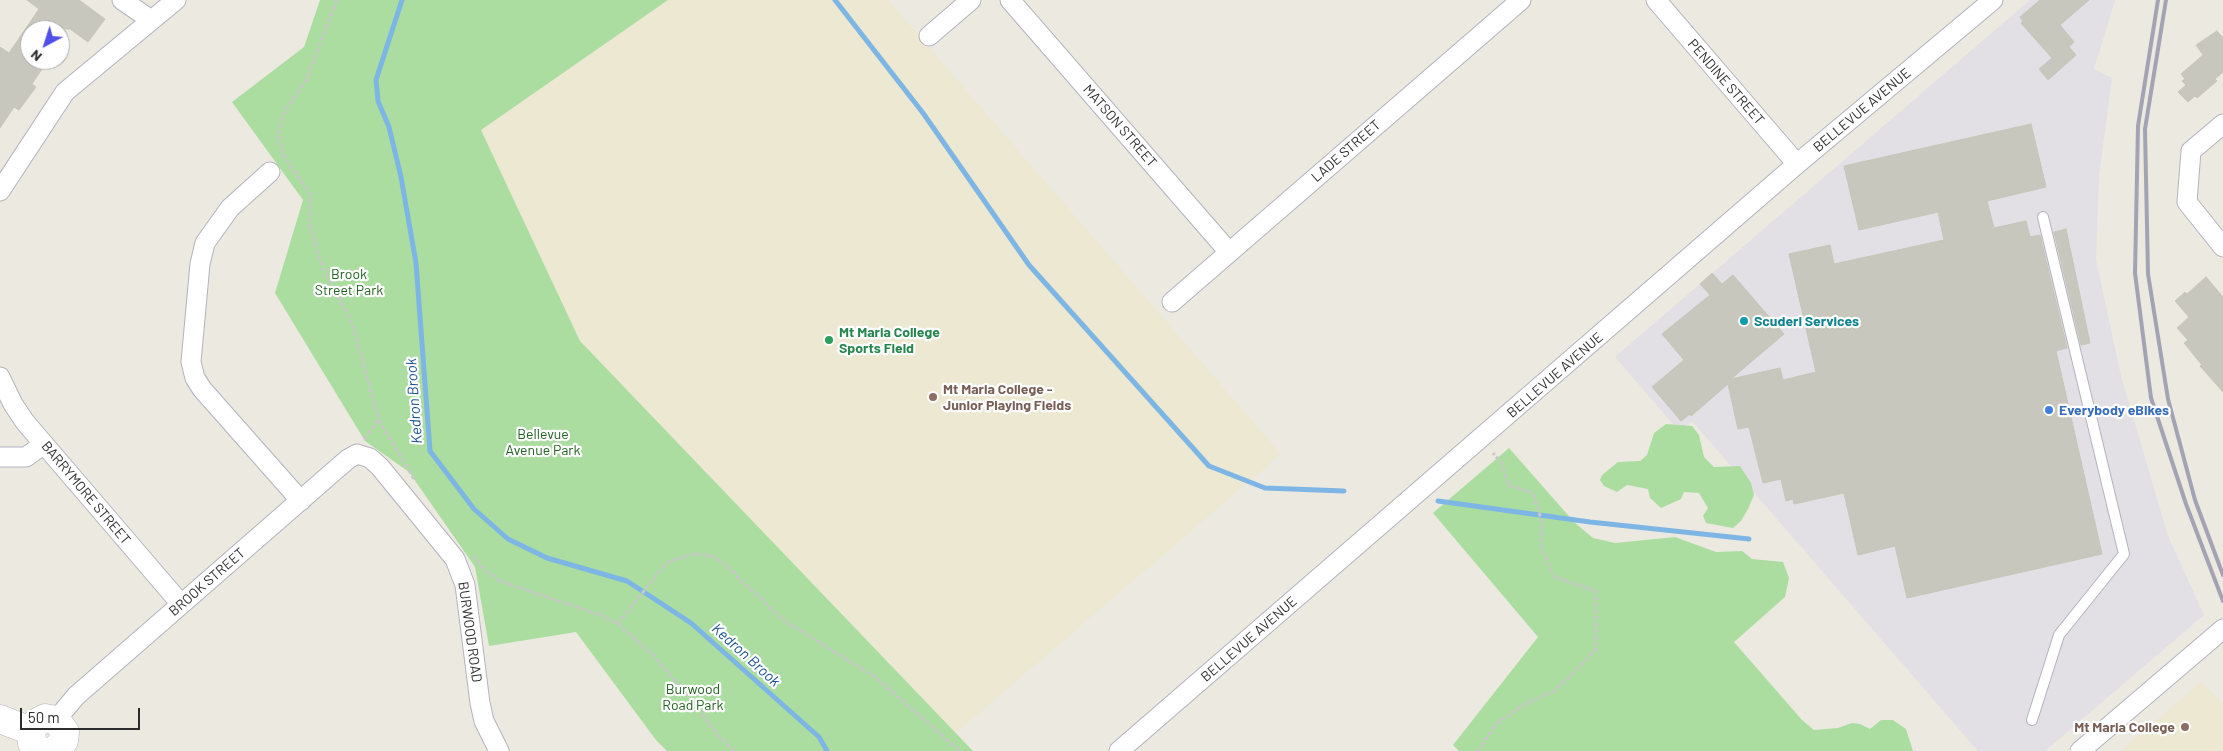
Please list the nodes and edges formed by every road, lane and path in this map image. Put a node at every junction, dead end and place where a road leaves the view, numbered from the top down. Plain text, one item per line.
1 (122, 0) edge
2 (176, 0) edge
3 (337, 0) edge
4 (971, 0) edge
5 (1010, 0) edge
6 (1521, 0) edge
7 (1656, 0) edge
8 (1993, 0) edge
9 (151, 20) junction
10 (929, 36) dead end
11 (2223, 124) edge
12 (1797, 164) junction
13 (270, 172) dead end
14 (0, 191) edge
15 (2042, 217) dead end
16 (2223, 247) edge
17 (1229, 252) junction
18 (1172, 302) dead end
19 (0, 376) edge
20 (379, 420) junction
21 (44, 444) junction
22 (1493, 453) dead end
23 (364, 455) junction
24 (0, 457) edge
25 (415, 480) dead end
26 (301, 501) junction
27 (473, 555) dead end
28 (181, 604) junction
29 (618, 624) junction
30 (2223, 629) edge
31 (0, 720) edge
32 (56, 720) joint
33 (2032, 720) dead end
34 (52, 746) edge
35 (499, 751) edge
36 (734, 751) edge
37 (960, 751) edge
38 (1119, 751) edge
39 (1478, 751) edge
40 (2080, 751) edge

1 - 9 street
2 - 9 street
3 - 20 path
4 - 10 street
5 - 17 street, MATSON STREET
6 - 17 street, LADE STREET
7 - 12 street, PENDINE STREET
8 - 12 street, BELLEVUE AVENUE
9 - 14 street
11 - 16 street
12 - 38 street, BELLEVUE AVENUE
13 - 26 street
15 - 33 lane
17 - 18 street, LADE STREET
19 - 21 street, BARRYMORE STREET
20 - 23 path
20 - 25 path
21 - 24 street
21 - 28 street, BARRYMORE STREET
22 - 39 path
23 - 26 street, BROOK STREET
23 - 35 street, BURWOOD ROAD
26 - 28 street, BROOK STREET
27 - 29 path
28 - 32 street, BROOK STREET
29 - 36 path
29 - 37 path
30 - 40 street
31 - 34 street
32 - 34 street

